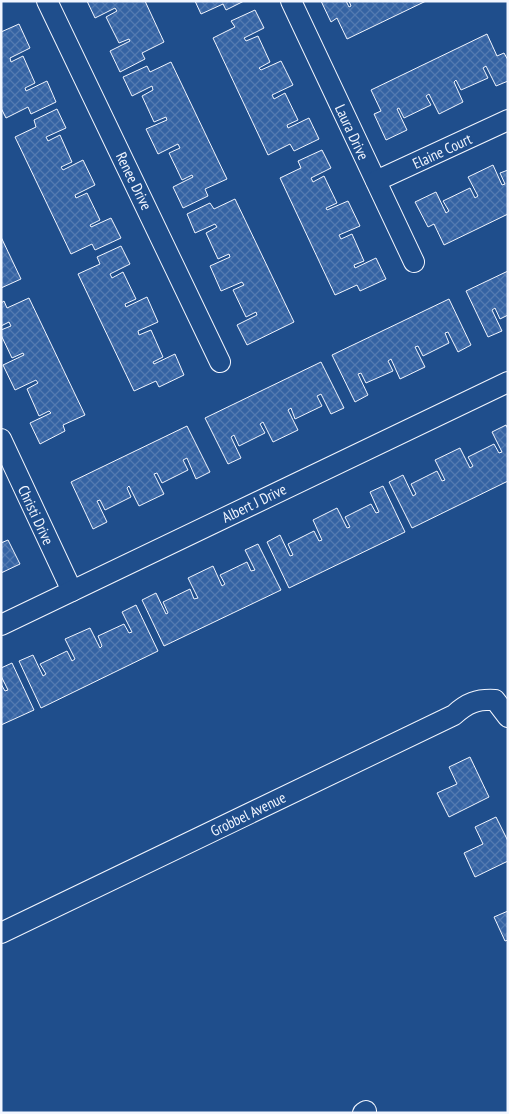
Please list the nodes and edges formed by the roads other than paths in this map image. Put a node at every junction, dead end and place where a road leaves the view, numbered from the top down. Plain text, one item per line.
1 (48, 1) edge
2 (291, 1) edge
3 (508, 120) edge
4 (376, 181) junction
5 (414, 262) dead end
6 (220, 362) dead end
7 (508, 382) edge
8 (1, 439) edge
9 (72, 591) junction
10 (1, 625) edge
11 (508, 717) edge
12 (1, 933) edge

1 - 6 street, Renee Drive
2 - 4 street, Laura Drive
3 - 4 street, Elaine Court
4 - 5 street, Laura Drive
7 - 9 street, Albert J Drive
8 - 9 street, Christi Drive
9 - 10 street, Albert J Drive
11 - 12 street, Grobbel Avenue

